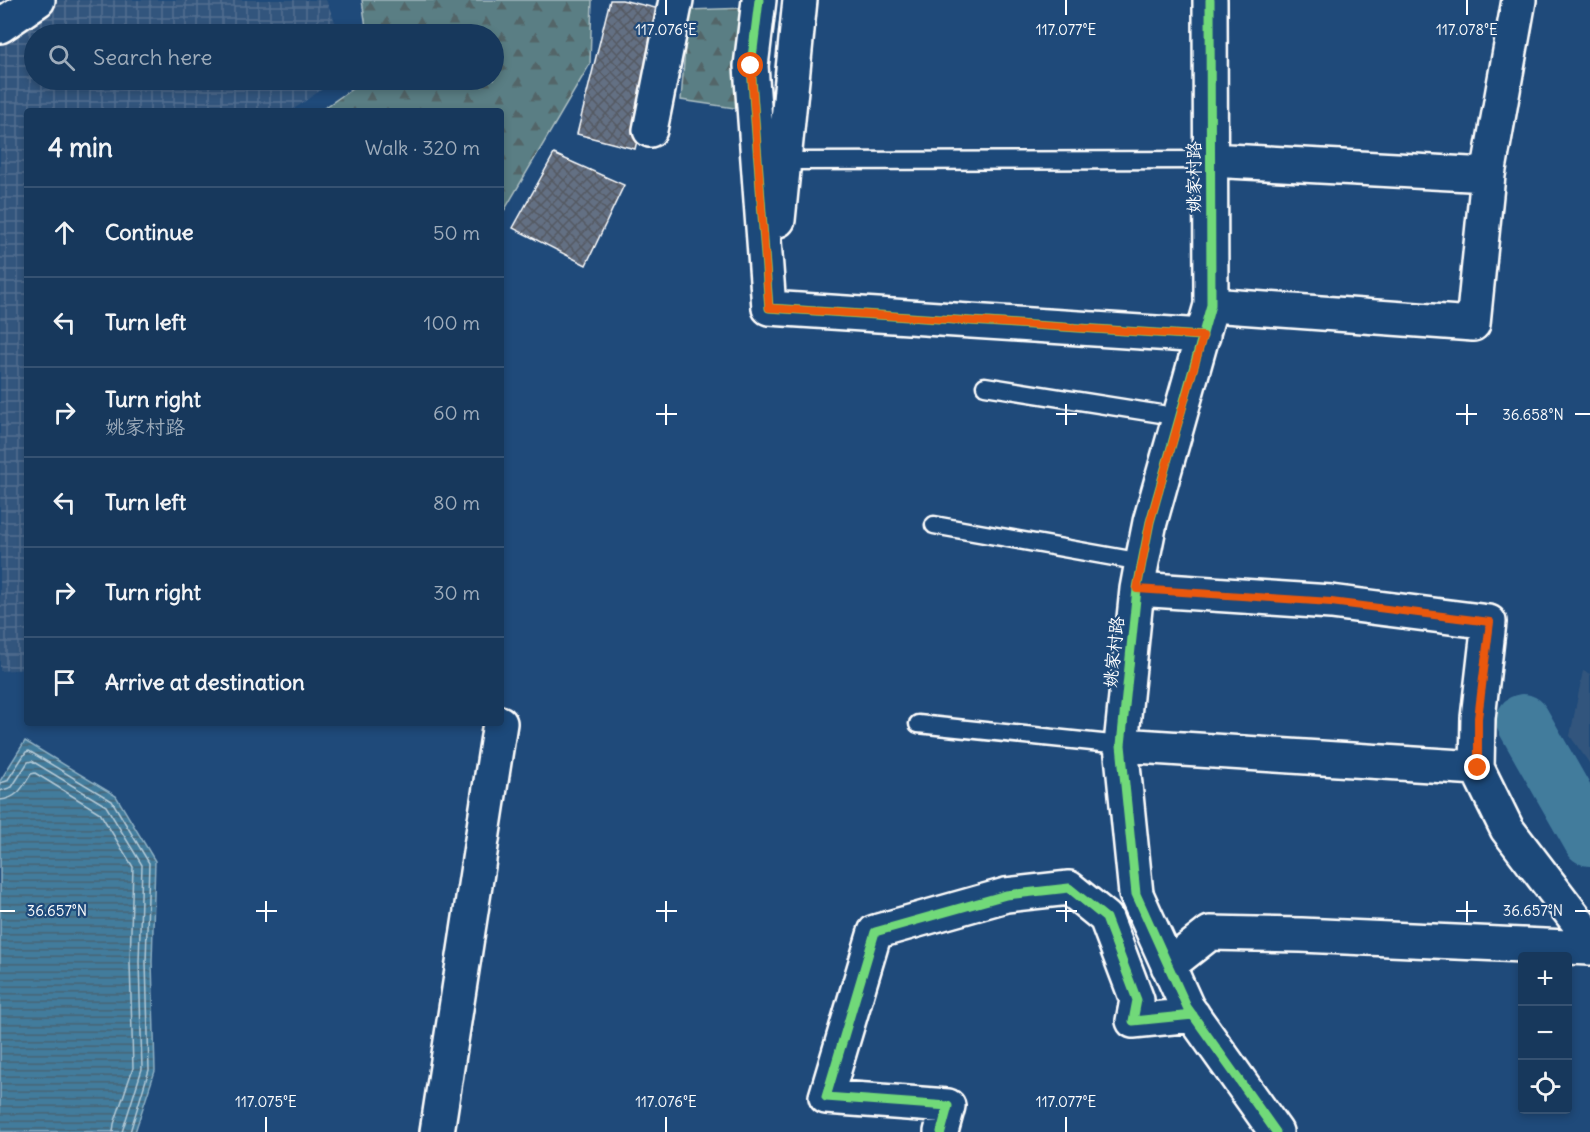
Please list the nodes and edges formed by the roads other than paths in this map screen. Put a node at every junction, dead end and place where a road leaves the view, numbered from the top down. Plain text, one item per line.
1 (38, 0) edge
2 (676, 0) edge
3 (759, 0) edge
4 (800, 0) edge
5 (1210, 0) edge
6 (1519, 0) edge
7 (0, 26) edge
8 (650, 130) dead end
9 (1210, 160) junction
10 (784, 161) junction
11 (1488, 175) junction
12 (769, 308) junction
13 (1207, 320) junction
14 (985, 386) dead end
15 (1180, 417) junction
16 (934, 525) dead end
17 (1139, 576) junction
18 (918, 724) dead end
19 (499, 726) edge
20 (1121, 745) junction
21 (1478, 768) junction
22 (1590, 938) edge
23 (1590, 948) edge
24 (1168, 966) junction
25 (1192, 1015) junction
26 (437, 1132) edge
27 (941, 1132) edge
28 (1276, 1132) edge

1 - 7 street
2 - 8 street
3 - 12 street
4 - 10 street
5 - 9 street, 姚家村路
6 - 11 street
9 - 10 lane
9 - 11 street
9 - 13 street, 姚家村路
10 - 12 street
11 - 13 street
12 - 13 street
13 - 15 street, 姚家村路
14 - 15 lane
15 - 17 street, 姚家村路
16 - 17 lane
17 - 20 street, 姚家村路
17 - 21 street
18 - 20 lane
19 - 26 street
20 - 21 street
20 - 24 street, 姚家村路
21 - 22 street
23 - 24 street
24 - 25 street, 姚家村路
25 - 27 street
25 - 28 street, 姚家村路

